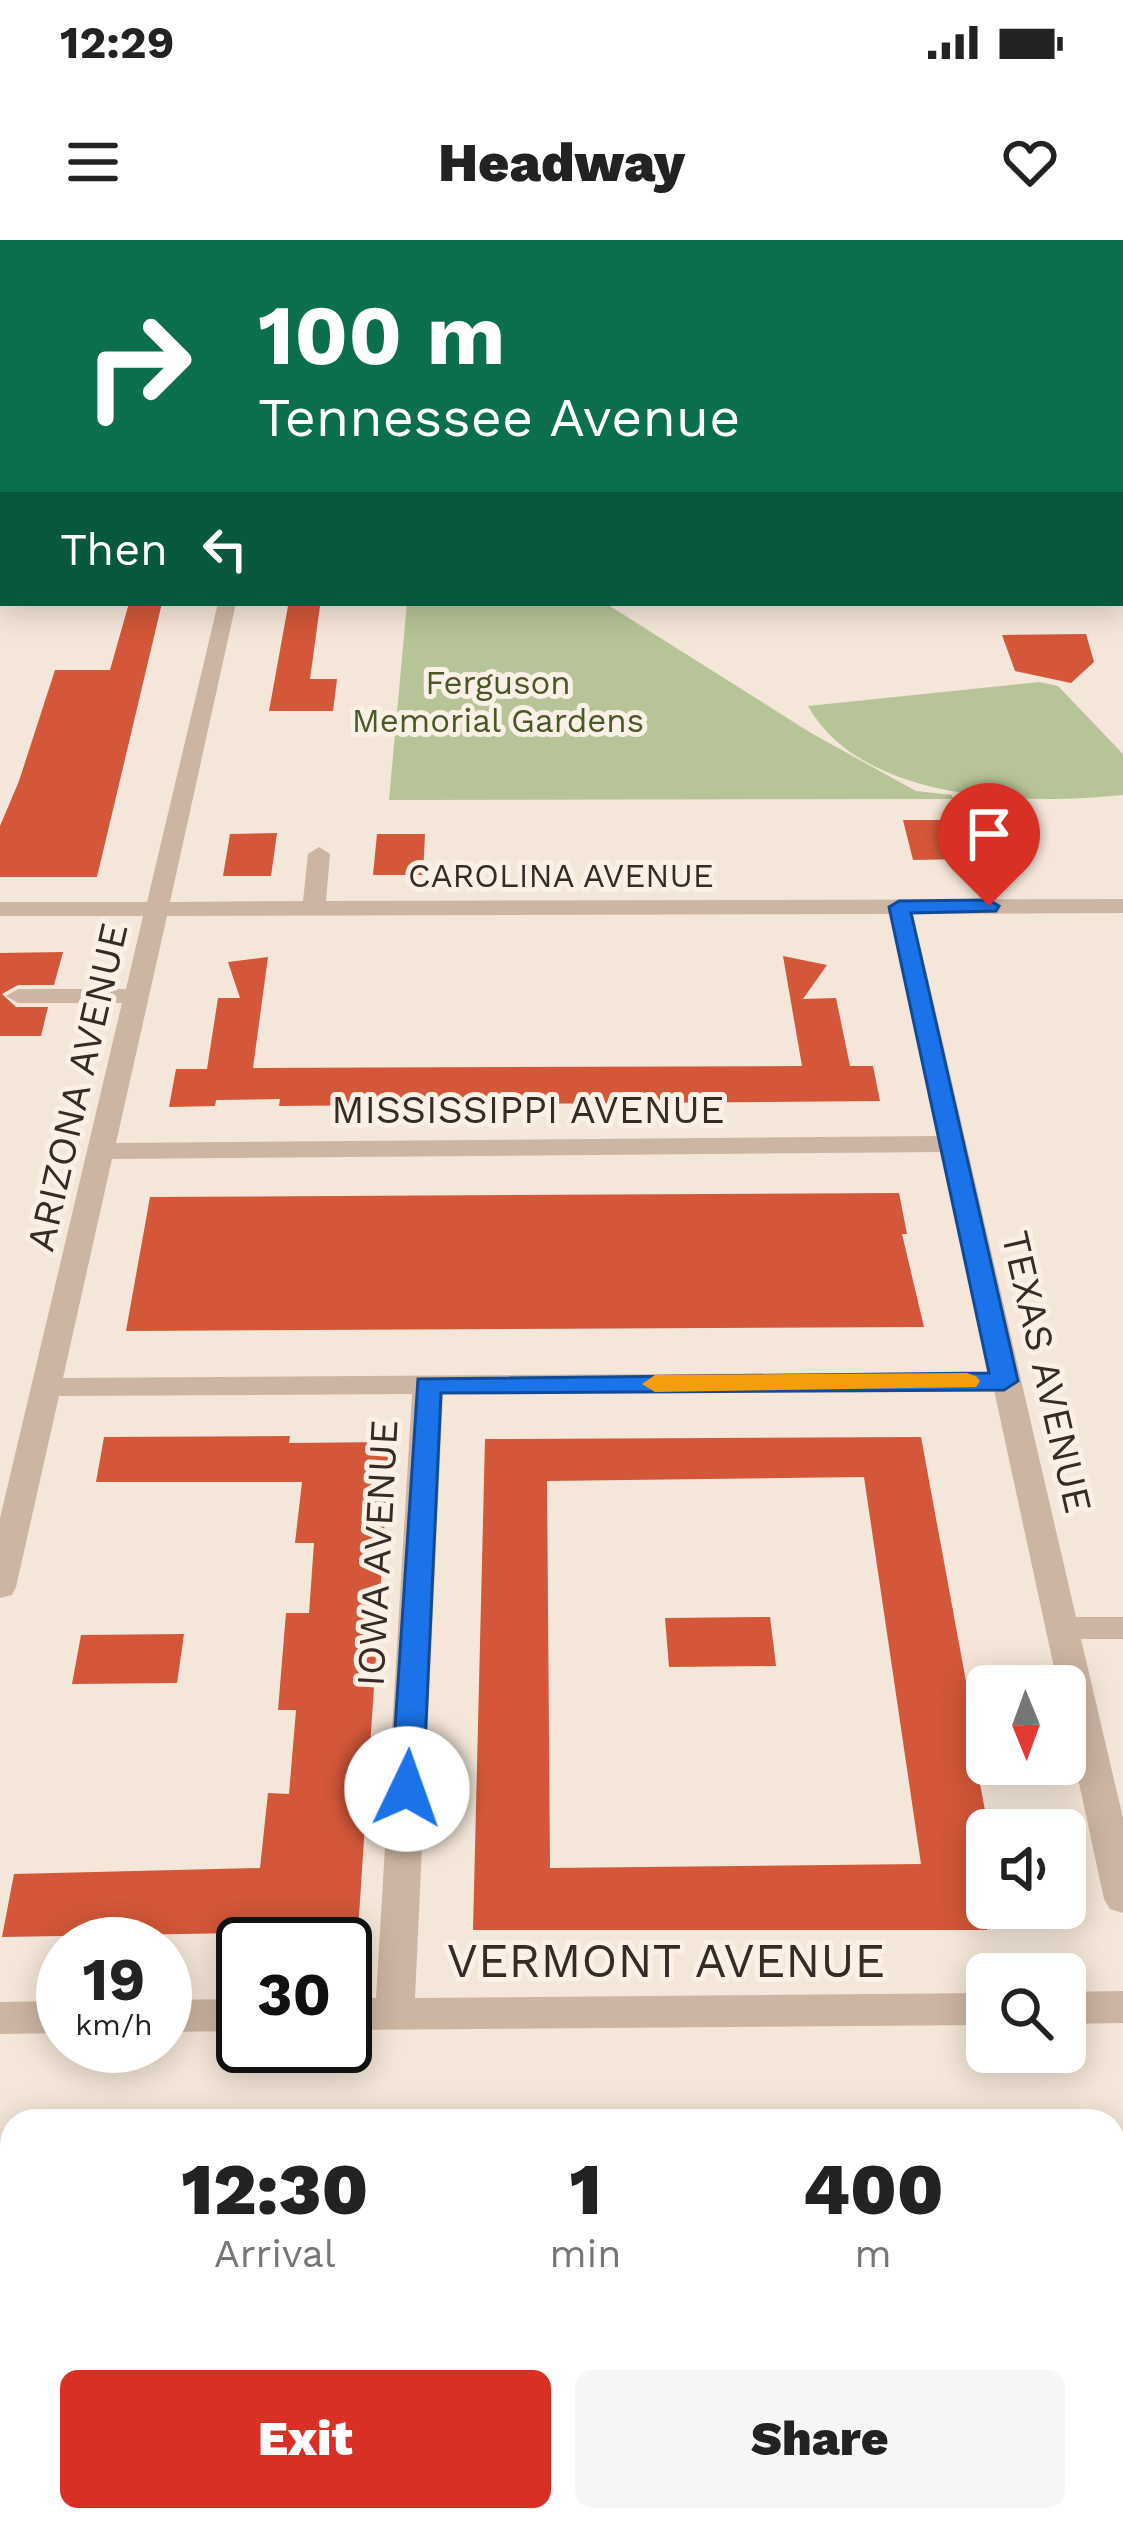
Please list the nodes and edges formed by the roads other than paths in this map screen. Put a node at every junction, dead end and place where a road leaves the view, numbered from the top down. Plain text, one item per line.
1 (226, 606) edge
2 (319, 854) dead end
3 (1123, 906) edge
4 (899, 907) junction
5 (0, 909) edge
6 (314, 909) junction
7 (158, 910) junction
8 (18, 995) dead end
9 (138, 996) junction
10 (953, 1144) junction
11 (103, 1151) junction
12 (1004, 1381) junction
13 (428, 1385) junction
14 (48, 1387) junction
15 (0, 1587) edge
16 (1064, 1628) junction
17 (1123, 1628) edge
18 (1123, 1899) edge
19 (1123, 2007) edge
20 (966, 2008) edge
21 (1086, 2008) edge
22 (372, 2014) edge
23 (395, 2014) junction
24 (36, 2017) edge
25 (0, 2018) edge

1 - 7 street, ARIZONA AVENUE
2 - 6 street
3 - 4 street, CAROLINA AVENUE
4 - 6 street, CAROLINA AVENUE
4 - 10 street, TEXAS AVENUE
5 - 7 street, CAROLINA AVENUE
6 - 7 street, CAROLINA AVENUE
7 - 9 street, ARIZONA AVENUE
8 - 9 street
9 - 11 street, ARIZONA AVENUE
10 - 11 street, MISSISSIPPI AVENUE
10 - 12 street, TEXAS AVENUE
11 - 14 street, ARIZONA AVENUE
12 - 13 street
12 - 16 street, TEXAS AVENUE
13 - 14 street
13 - 23 street, IOWA AVENUE
14 - 15 street, ARIZONA AVENUE
16 - 17 street
16 - 18 street, TEXAS AVENUE
19 - 21 street
20 - 23 street, VERMONT AVENUE
22 - 23 street, VERMONT AVENUE
24 - 25 street

